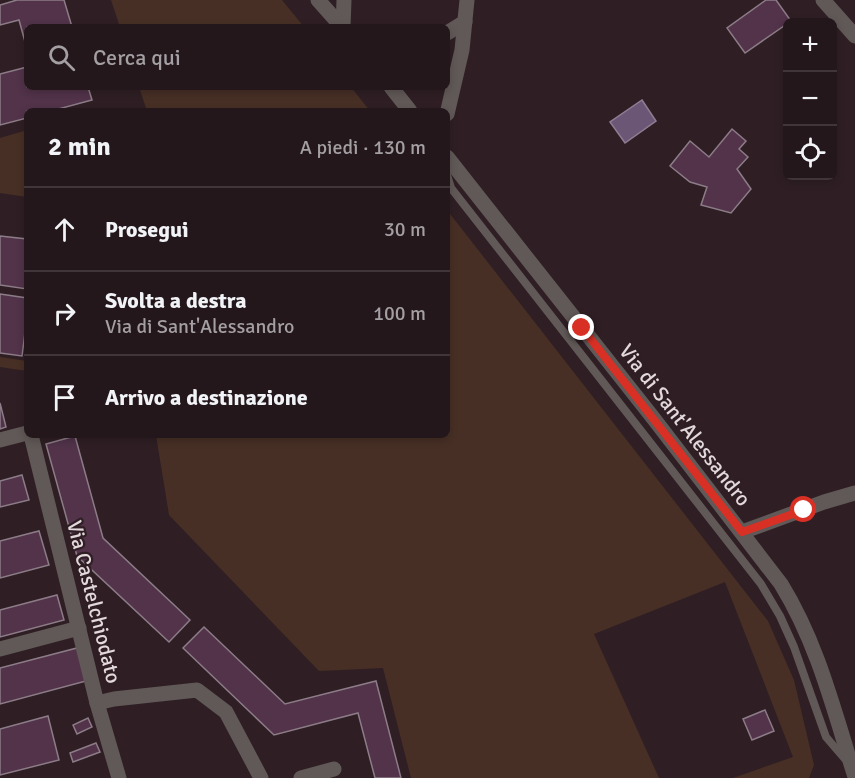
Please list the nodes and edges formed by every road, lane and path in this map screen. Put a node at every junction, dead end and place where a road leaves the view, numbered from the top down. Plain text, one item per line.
1 (318, 0) edge
2 (344, 0) edge
3 (467, 0) edge
4 (823, 0) edge
5 (465, 22) junction
6 (339, 24) edge
7 (342, 24) edge
8 (450, 31) edge
9 (855, 36) edge
10 (393, 90) edge
11 (408, 108) edge
12 (448, 108) edge
13 (450, 161) edge
14 (450, 185) edge
15 (24, 435) edge
16 (30, 438) edge
17 (0, 440) edge
18 (855, 494) edge
19 (742, 532) junction
20 (79, 628) junction
21 (0, 649) edge
22 (97, 703) junction
23 (334, 769) dead end
24 (853, 771) edge
25 (119, 778) edge
26 (261, 778) edge
27 (301, 778) edge

1 - 6 street
2 - 7 street
3 - 5 street
4 - 9 street
5 - 8 street
5 - 12 street
10 - 11 street
13 - 19 street, Via di Sant'Alessandro
14 - 24 lane
15 - 17 street, Via Castelchiodato
16 - 20 street, Via Castelchiodato
18 - 19 street
19 - 24 street, Via di Sant'Alessandro
20 - 21 street
20 - 22 street, Via Castelchiodato
22 - 25 street, Via Castelchiodato
22 - 26 street
23 - 27 street

